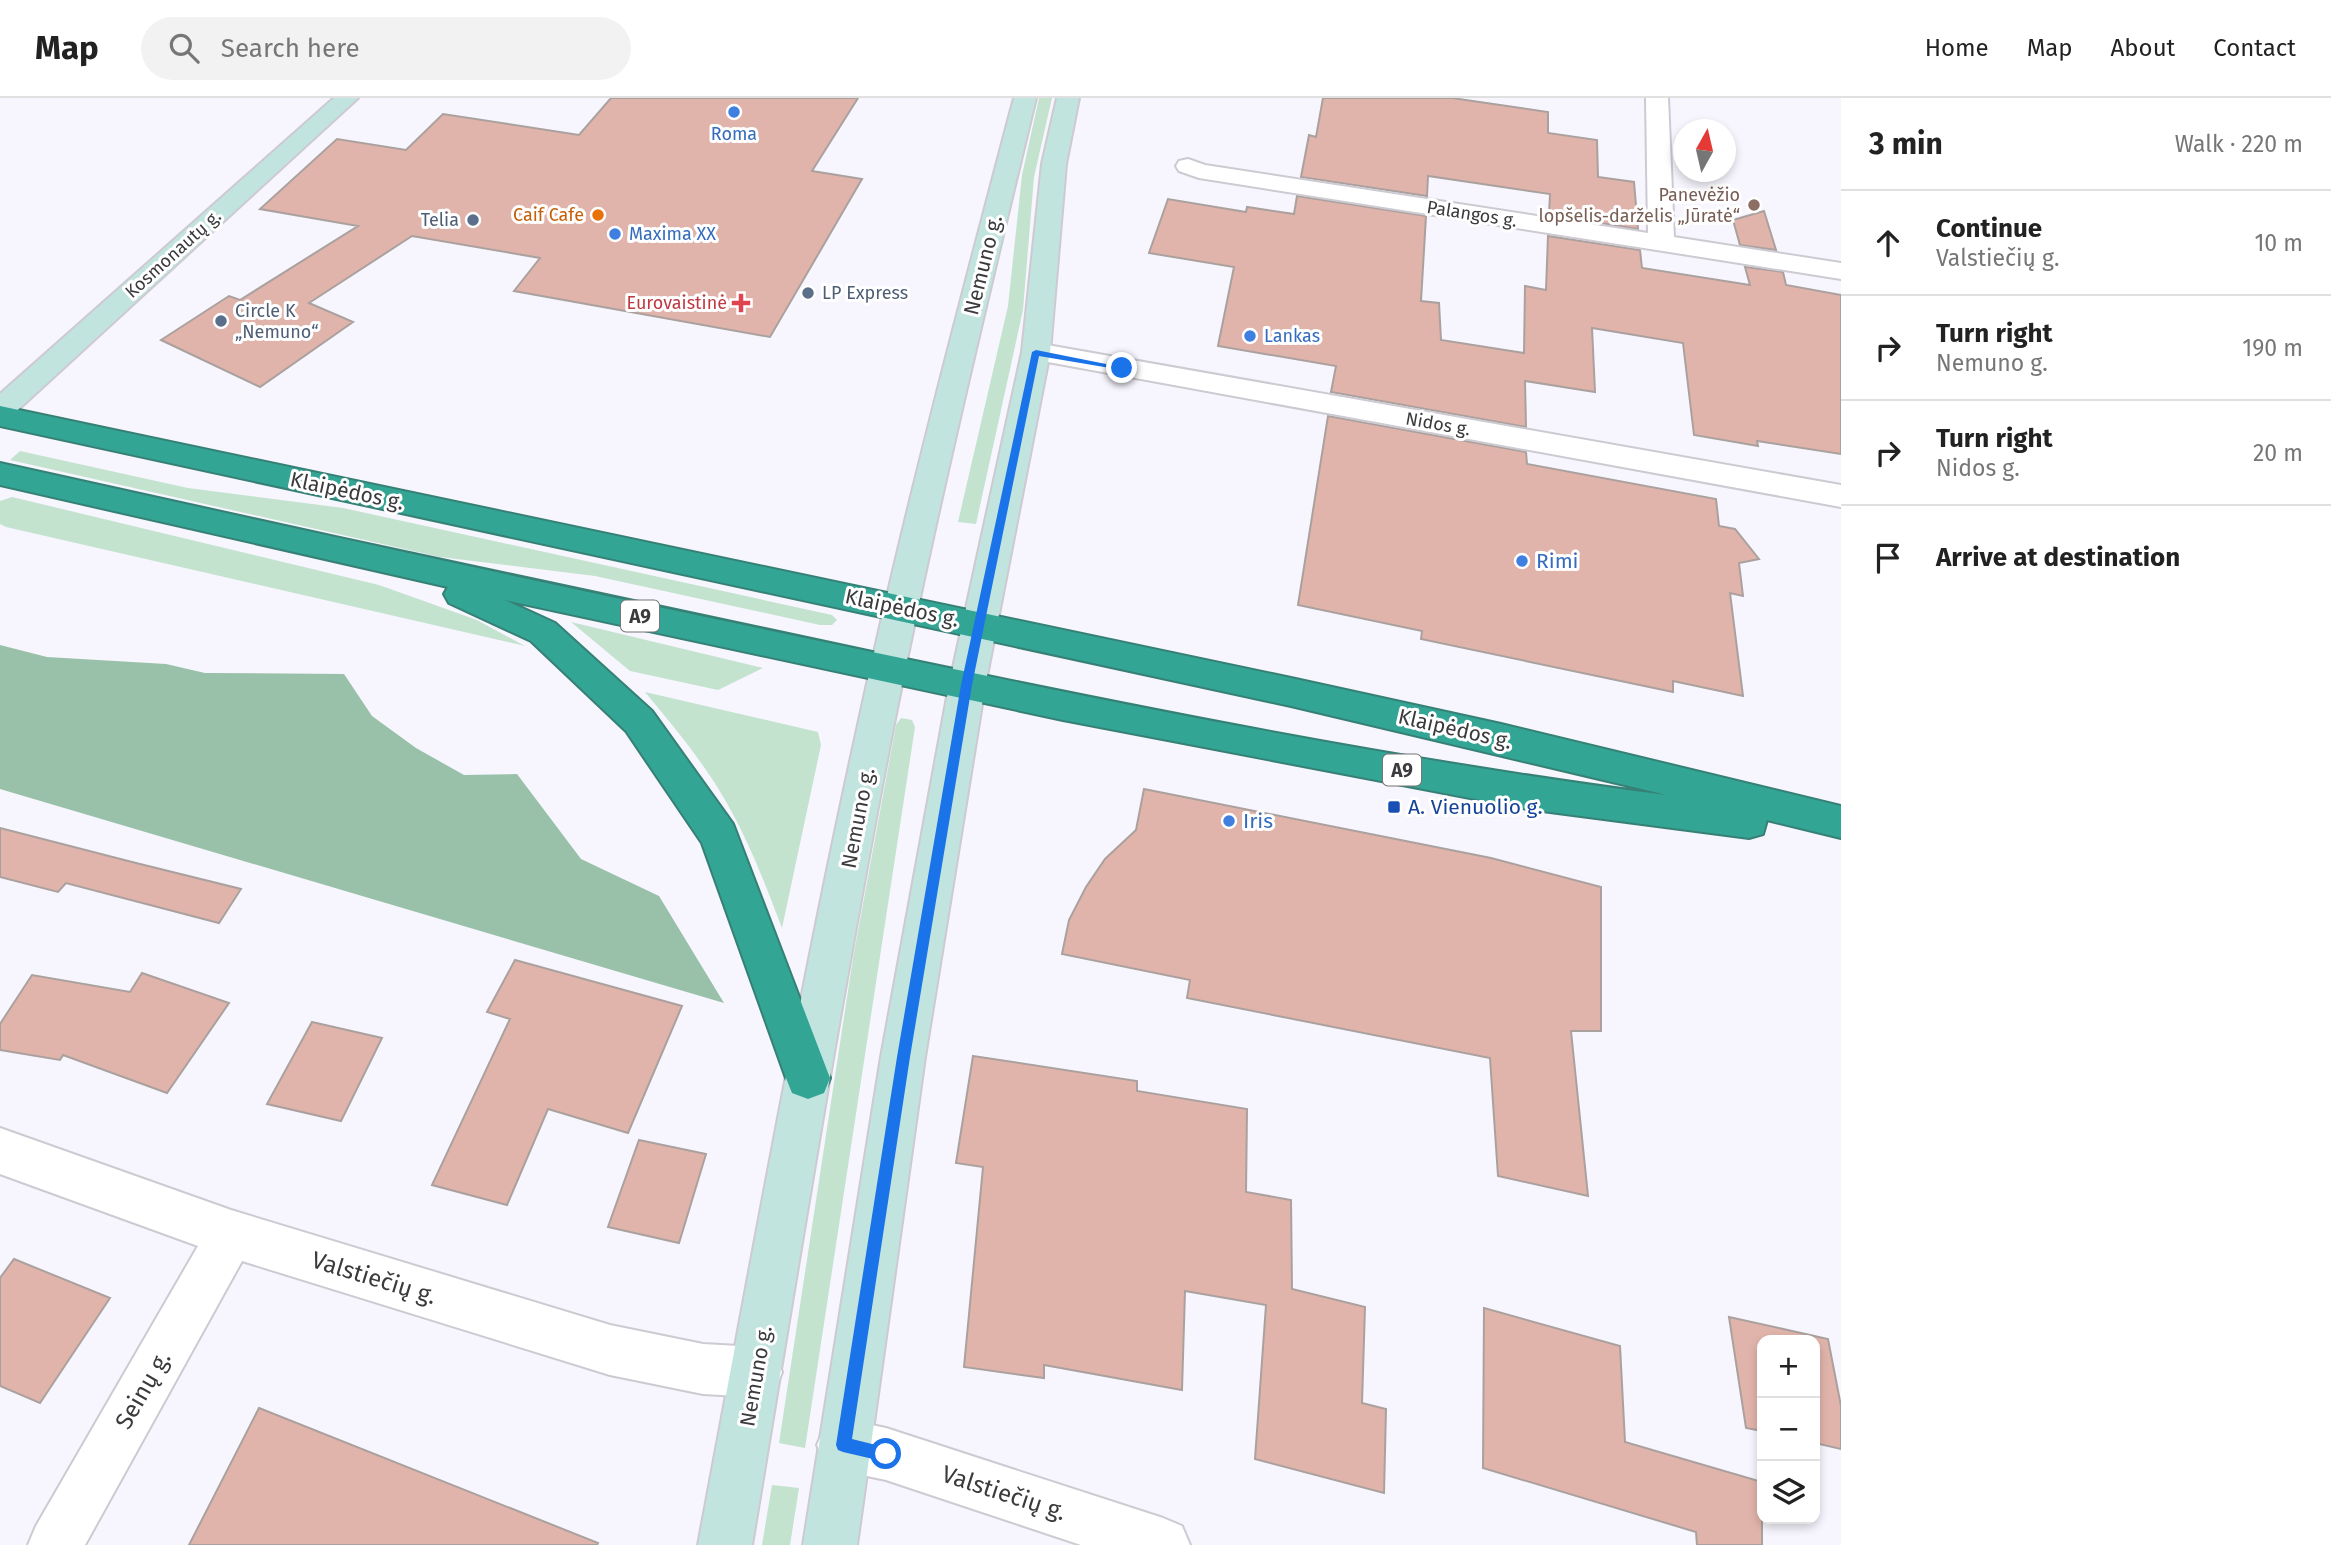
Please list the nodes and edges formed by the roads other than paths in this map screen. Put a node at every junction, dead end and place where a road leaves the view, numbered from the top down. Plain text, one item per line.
1 (347, 98) edge
2 (1025, 98) edge
3 (1068, 98) edge
4 (1657, 98) edge
5 (1188, 166) dead end
6 (1661, 243) junction
7 (1841, 271) edge
8 (1036, 352) junction
9 (0, 410) edge
10 (0, 416) edge
11 (0, 474) edge
12 (1841, 496) edge
13 (392, 563) junction
14 (902, 607) junction
15 (979, 625) junction
16 (888, 668) junction
17 (967, 685) junction
18 (1841, 822) edge
19 (1841, 834) edge
20 (808, 1078) junction
21 (0, 1151) edge
22 (231, 1234) junction
23 (757, 1372) junction
24 (843, 1445) junction
25 (54, 1545) edge
26 (725, 1545) edge
27 (830, 1545) edge
28 (1164, 1545) edge

1 - 9 main road, Kosmonautų g.
2 - 14 main road, Nemuno g.
3 - 8 main road
4 - 6 street
5 - 6 street, Palangos g.
6 - 7 street, Palangos g.
8 - 12 street, Nidos g.
8 - 15 main road
10 - 14 highway, Klaipėdos g.
11 - 13 highway, A9
13 - 16 highway, A9
13 - 20 highway
14 - 15 highway, Klaipėdos g.
14 - 16 main road, Nemuno g.
15 - 17 main road
15 - 18 highway, Klaipėdos g.
16 - 17 highway, A9
16 - 20 main road, Nemuno g.
17 - 19 highway, A9
17 - 24 main road
20 - 23 main road, Nemuno g.
21 - 22 street, Valstiečių g.
22 - 23 street, Valstiečių g.
22 - 25 street, Seinų g.
23 - 26 main road, Nemuno g.
24 - 27 main road
24 - 28 street, Valstiečių g.

